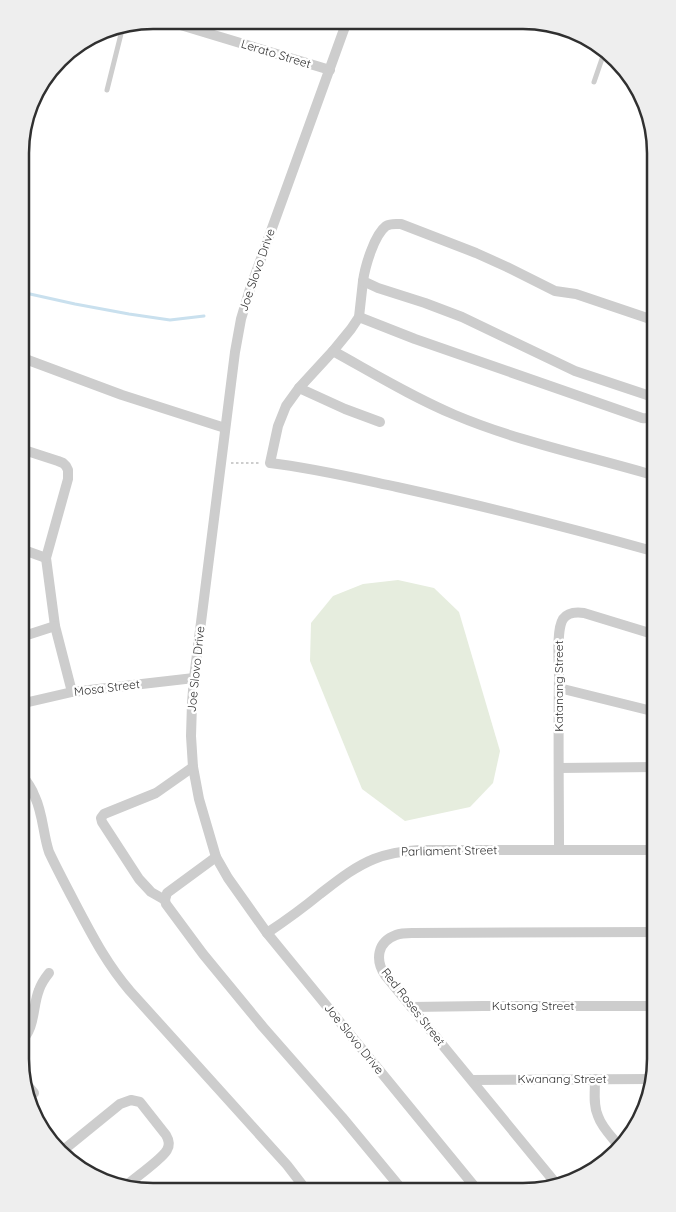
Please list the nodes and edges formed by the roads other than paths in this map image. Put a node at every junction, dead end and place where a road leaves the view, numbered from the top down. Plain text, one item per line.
1 (211, 29) edge
2 (344, 29) edge
3 (121, 33) edge
4 (603, 57) edge
5 (330, 70) junction
6 (594, 82) dead end
7 (107, 90) dead end
8 (363, 281) junction
9 (359, 317) junction
10 (647, 318) edge
11 (333, 351) junction
12 (29, 360) edge
13 (299, 388) junction
14 (647, 395) edge
15 (647, 419) edge
16 (380, 422) dead end
17 (226, 428) junction
18 (29, 452) edge
19 (647, 474) edge
20 (647, 550) edge
21 (29, 552) edge
22 (46, 558) junction
23 (55, 626) junction
24 (647, 632) edge
25 (29, 634) edge
26 (194, 678) junction
27 (559, 688) junction
28 (72, 692) junction
29 (29, 702) edge
30 (647, 710) edge
31 (193, 767) junction
32 (647, 767) edge
33 (559, 768) junction
34 (29, 785) edge
35 (559, 850) junction
36 (647, 850) edge
37 (216, 858) junction
38 (165, 900) junction
39 (647, 932) edge
40 (267, 933) junction
41 (49, 973) dead end
42 (647, 1006) edge
43 (411, 1008) junction
44 (29, 1032) edge
45 (646, 1079) edge
46 (472, 1080) junction
47 (596, 1080) junction
48 (616, 1141) edge
49 (66, 1148) edge
50 (553, 1180) edge
51 (131, 1181) edge
52 (301, 1183) edge
53 (397, 1183) edge
54 (472, 1183) edge

1 - 5 street, Lerato Street
2 - 5 street, Joe Slovo Drive
3 - 7 lane
4 - 6 lane
5 - 17 street, Joe Slovo Drive
8 - 9 street
8 - 10 street
8 - 14 street
9 - 11 street
9 - 15 street
11 - 13 street
11 - 19 street
12 - 17 street
13 - 16 street
13 - 20 street
17 - 26 street, Joe Slovo Drive
18 - 22 street
21 - 22 street
22 - 23 street
23 - 25 street
23 - 28 street
24 - 27 street, Katanang Street
26 - 28 street, Mosa Street
26 - 31 street, Joe Slovo Drive
27 - 30 street
27 - 33 street, Katanang Street
28 - 29 street, Mosa Street
31 - 37 street, Joe Slovo Drive
31 - 38 street
32 - 33 street
33 - 35 street, Katanang Street
34 - 52 street
35 - 36 street, Parliament Street
35 - 40 street, Parliament Street
37 - 38 street
37 - 40 street, Joe Slovo Drive
38 - 53 street
39 - 43 street, Red Roses Street
40 - 54 street, Joe Slovo Drive
41 - 44 street
42 - 43 street, Kutsong Street
43 - 46 street, Red Roses Street
45 - 47 street, Kwanang Street
46 - 47 street, Kwanang Street
46 - 50 street, Red Roses Street
47 - 48 street
49 - 51 street

